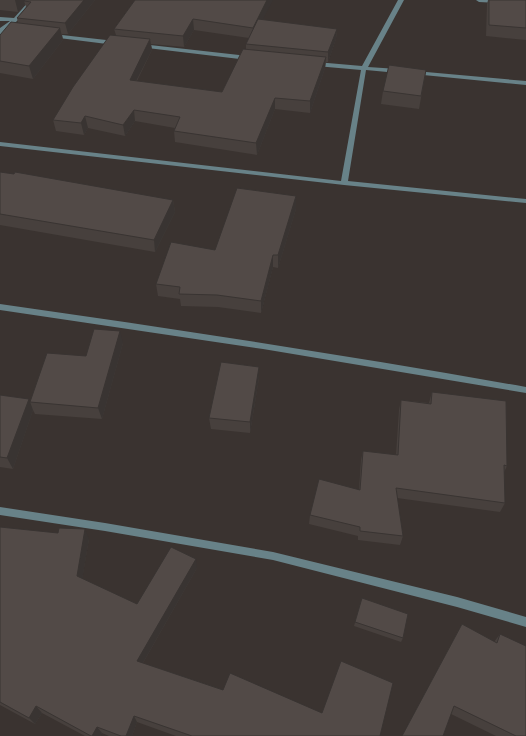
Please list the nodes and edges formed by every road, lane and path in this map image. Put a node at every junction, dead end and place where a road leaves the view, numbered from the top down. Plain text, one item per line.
1 (33, 0) edge
2 (401, 0) edge
3 (479, 0) edge
4 (502, 2) edge
5 (0, 19) edge
6 (15, 20) junction
7 (9, 31) edge
8 (1, 32) edge
9 (48, 35) edge
10 (119, 43) edge
11 (134, 45) edge
12 (252, 58) edge
13 (312, 64) edge
14 (364, 68) junction
15 (402, 72) edge
16 (409, 72) edge
17 (526, 83) edge
18 (0, 144) edge
19 (344, 183) junction
20 (526, 201) edge
21 (0, 307) edge
22 (526, 390) edge
23 (0, 512) edge
24 (526, 622) edge

1 - 6 street
2 - 14 street
3 - 4 street
5 - 6 street
6 - 8 street
7 - 8 street
9 - 10 street
11 - 12 street
13 - 14 street
14 - 15 street
14 - 19 street
16 - 17 street
18 - 19 street
19 - 20 street
21 - 22 street
23 - 24 street

